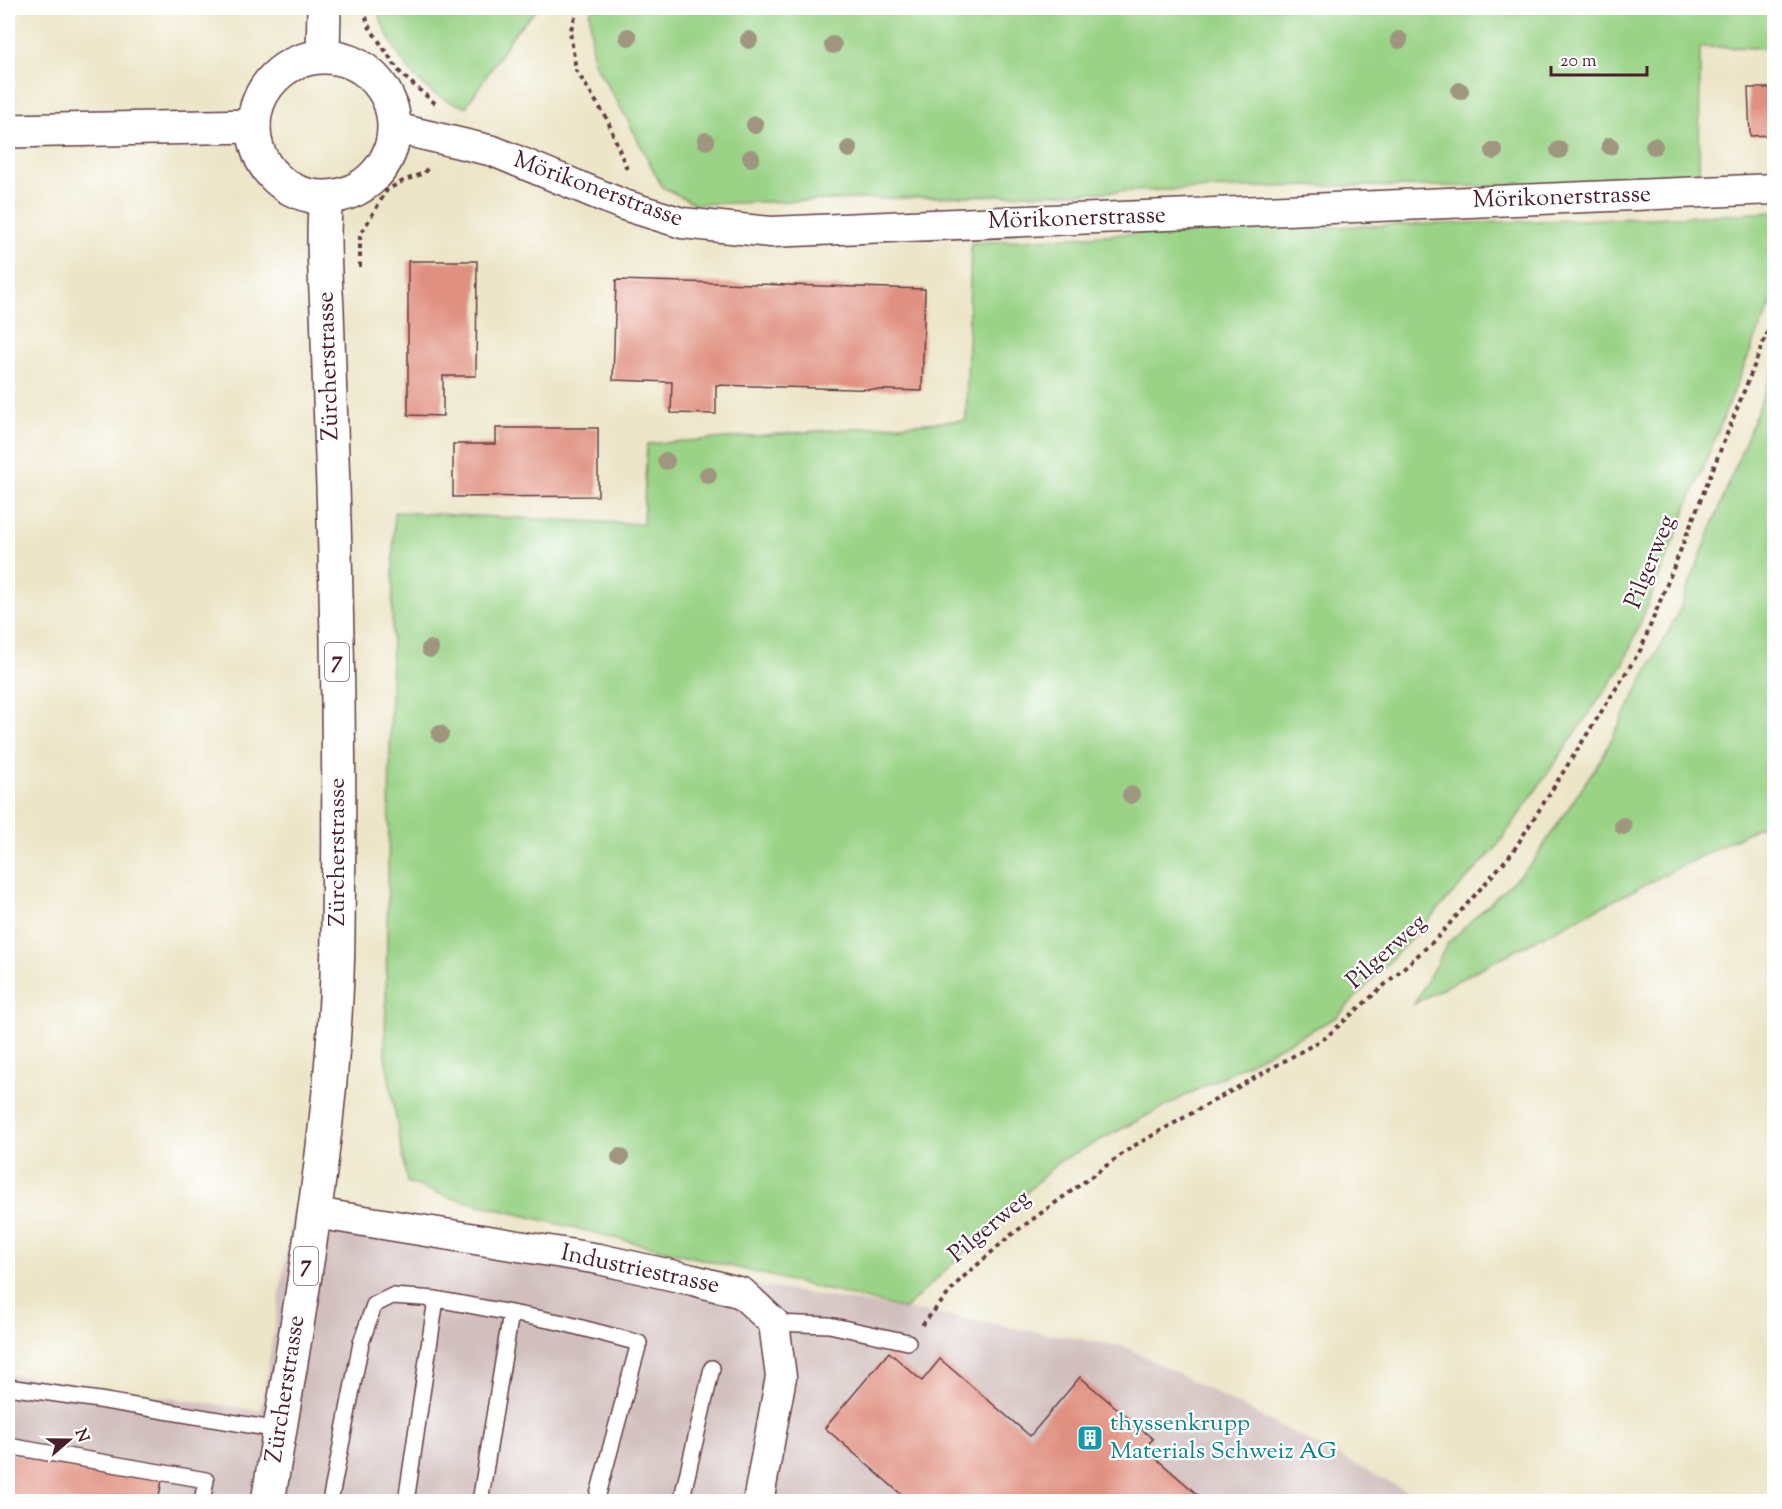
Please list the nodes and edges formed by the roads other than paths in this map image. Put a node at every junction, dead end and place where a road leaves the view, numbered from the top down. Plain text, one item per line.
1 (324, 8) edge
2 (322, 56) junction
3 (254, 126) junction
4 (395, 128) junction
5 (8, 131) edge
6 (1774, 189) edge
7 (326, 198) junction
8 (315, 1213) junction
9 (436, 1299) junction
10 (511, 1313) junction
11 (774, 1323) junction
12 (908, 1342) road end
13 (712, 1368) dead end
14 (8, 1387) edge
15 (279, 1430) junction
16 (8, 1446) edge
17 (202, 1502) edge
18 (268, 1502) edge
19 (330, 1502) edge
20 (406, 1502) edge
21 (480, 1502) edge
22 (596, 1502) edge
23 (681, 1502) edge
24 (758, 1502) edge

1 - 2 main road
2 - 3 main road
2 - 4 main road
3 - 5 main road
3 - 7 main road
4 - 6 street, Mörikonerstrasse
4 - 7 main road
7 - 8 main road, Zürcherstrasse / 7
8 - 11 street, Industriestrasse
8 - 15 main road, Zürcherstrasse / 7
9 - 10 lane
9 - 19 lane
9 - 20 lane
10 - 21 lane
10 - 22 lane
11 - 12 lane
11 - 24 street
13 - 23 lane
14 - 15 lane
15 - 18 main road, Zürcherstrasse / 7
16 - 17 lane

